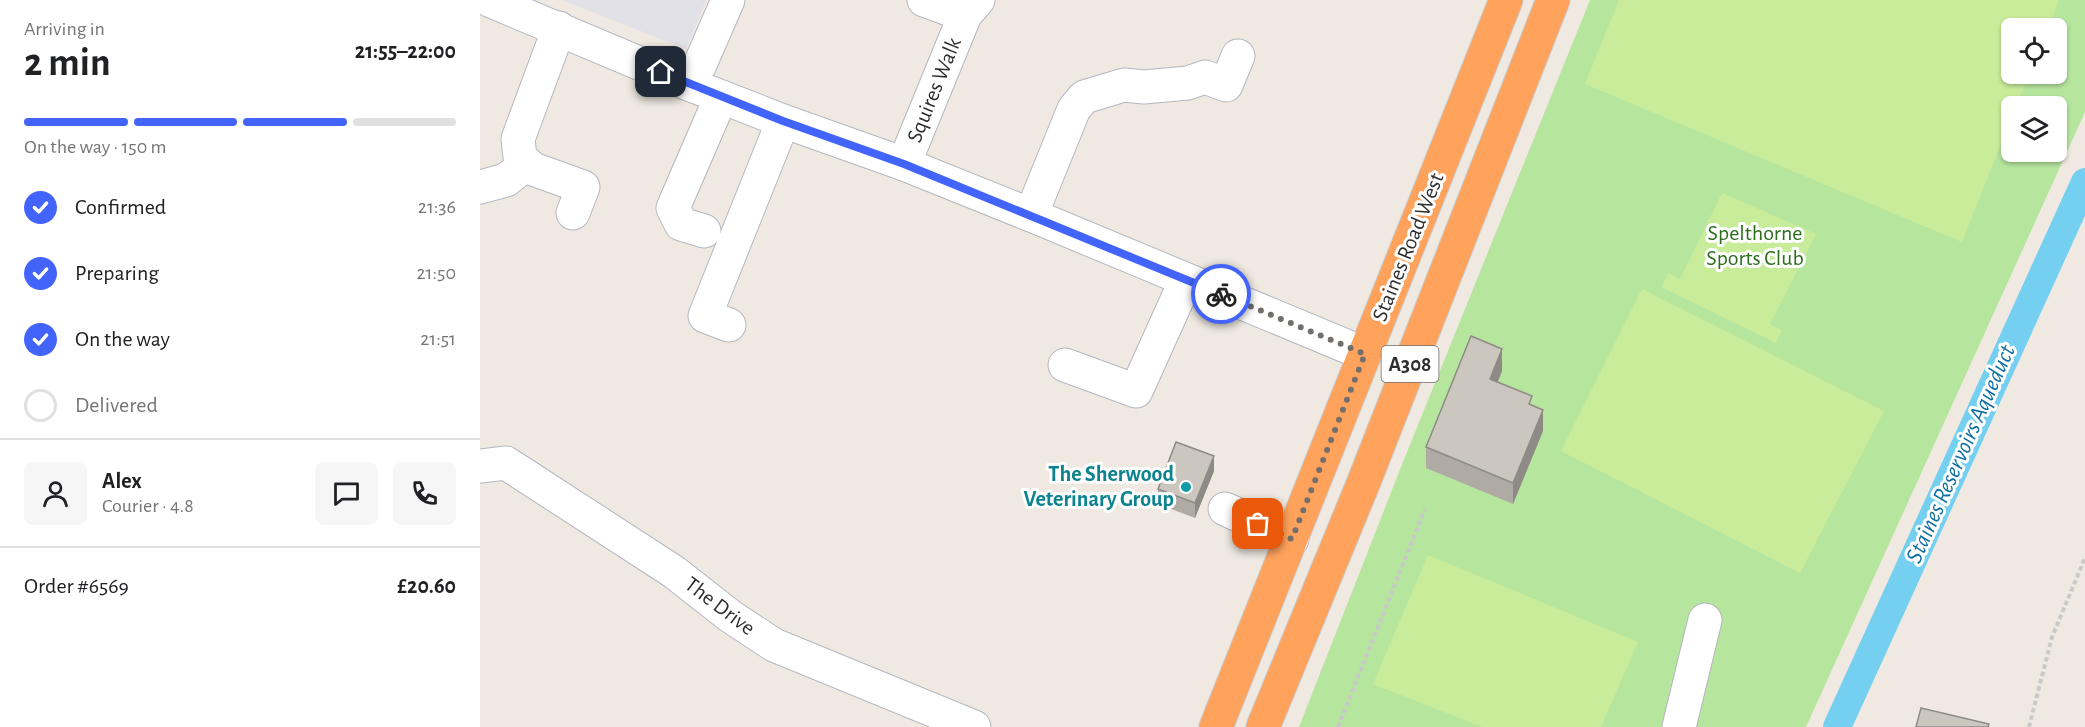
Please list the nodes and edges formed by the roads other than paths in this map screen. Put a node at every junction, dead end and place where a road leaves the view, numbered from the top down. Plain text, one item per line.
1 (489, 0) edge
2 (728, 0) edge
3 (924, 0) edge
4 (1506, 0) edge
5 (1553, 0) edge
6 (972, 8) edge
7 (560, 28) junction
8 (1238, 56) dead end
9 (691, 85) junction
10 (721, 97) junction
11 (783, 121) junction
12 (526, 164) junction
13 (904, 164) junction
14 (480, 187) edge
15 (573, 213) dead end
16 (1031, 215) junction
17 (704, 231) dead end
18 (1186, 280) junction
19 (729, 325) dead end
20 (1365, 354) junction
21 (1065, 365) dead end
22 (480, 466) edge
23 (1225, 509) dead end
24 (1292, 539) junction
25 (1705, 620) dead end
26 (975, 727) edge
27 (1216, 727) edge
28 (1263, 727) edge
29 (1680, 727) edge

1 - 7 street
2 - 9 street
3 - 6 street, Squires Walk
4 - 20 highway, Staines Road West / A308
5 - 28 highway, A308
6 - 13 street, Squires Walk
7 - 9 street
7 - 12 street
8 - 16 street
9 - 10 street
10 - 11 street
10 - 17 street
11 - 13 street
11 - 19 street
12 - 14 street
12 - 15 street
13 - 16 street
16 - 18 street
18 - 20 street
18 - 21 street
20 - 24 highway, Staines Road West / A308
22 - 26 street, The Drive
23 - 24 street
24 - 27 highway, Staines Road West / A308
25 - 29 street

